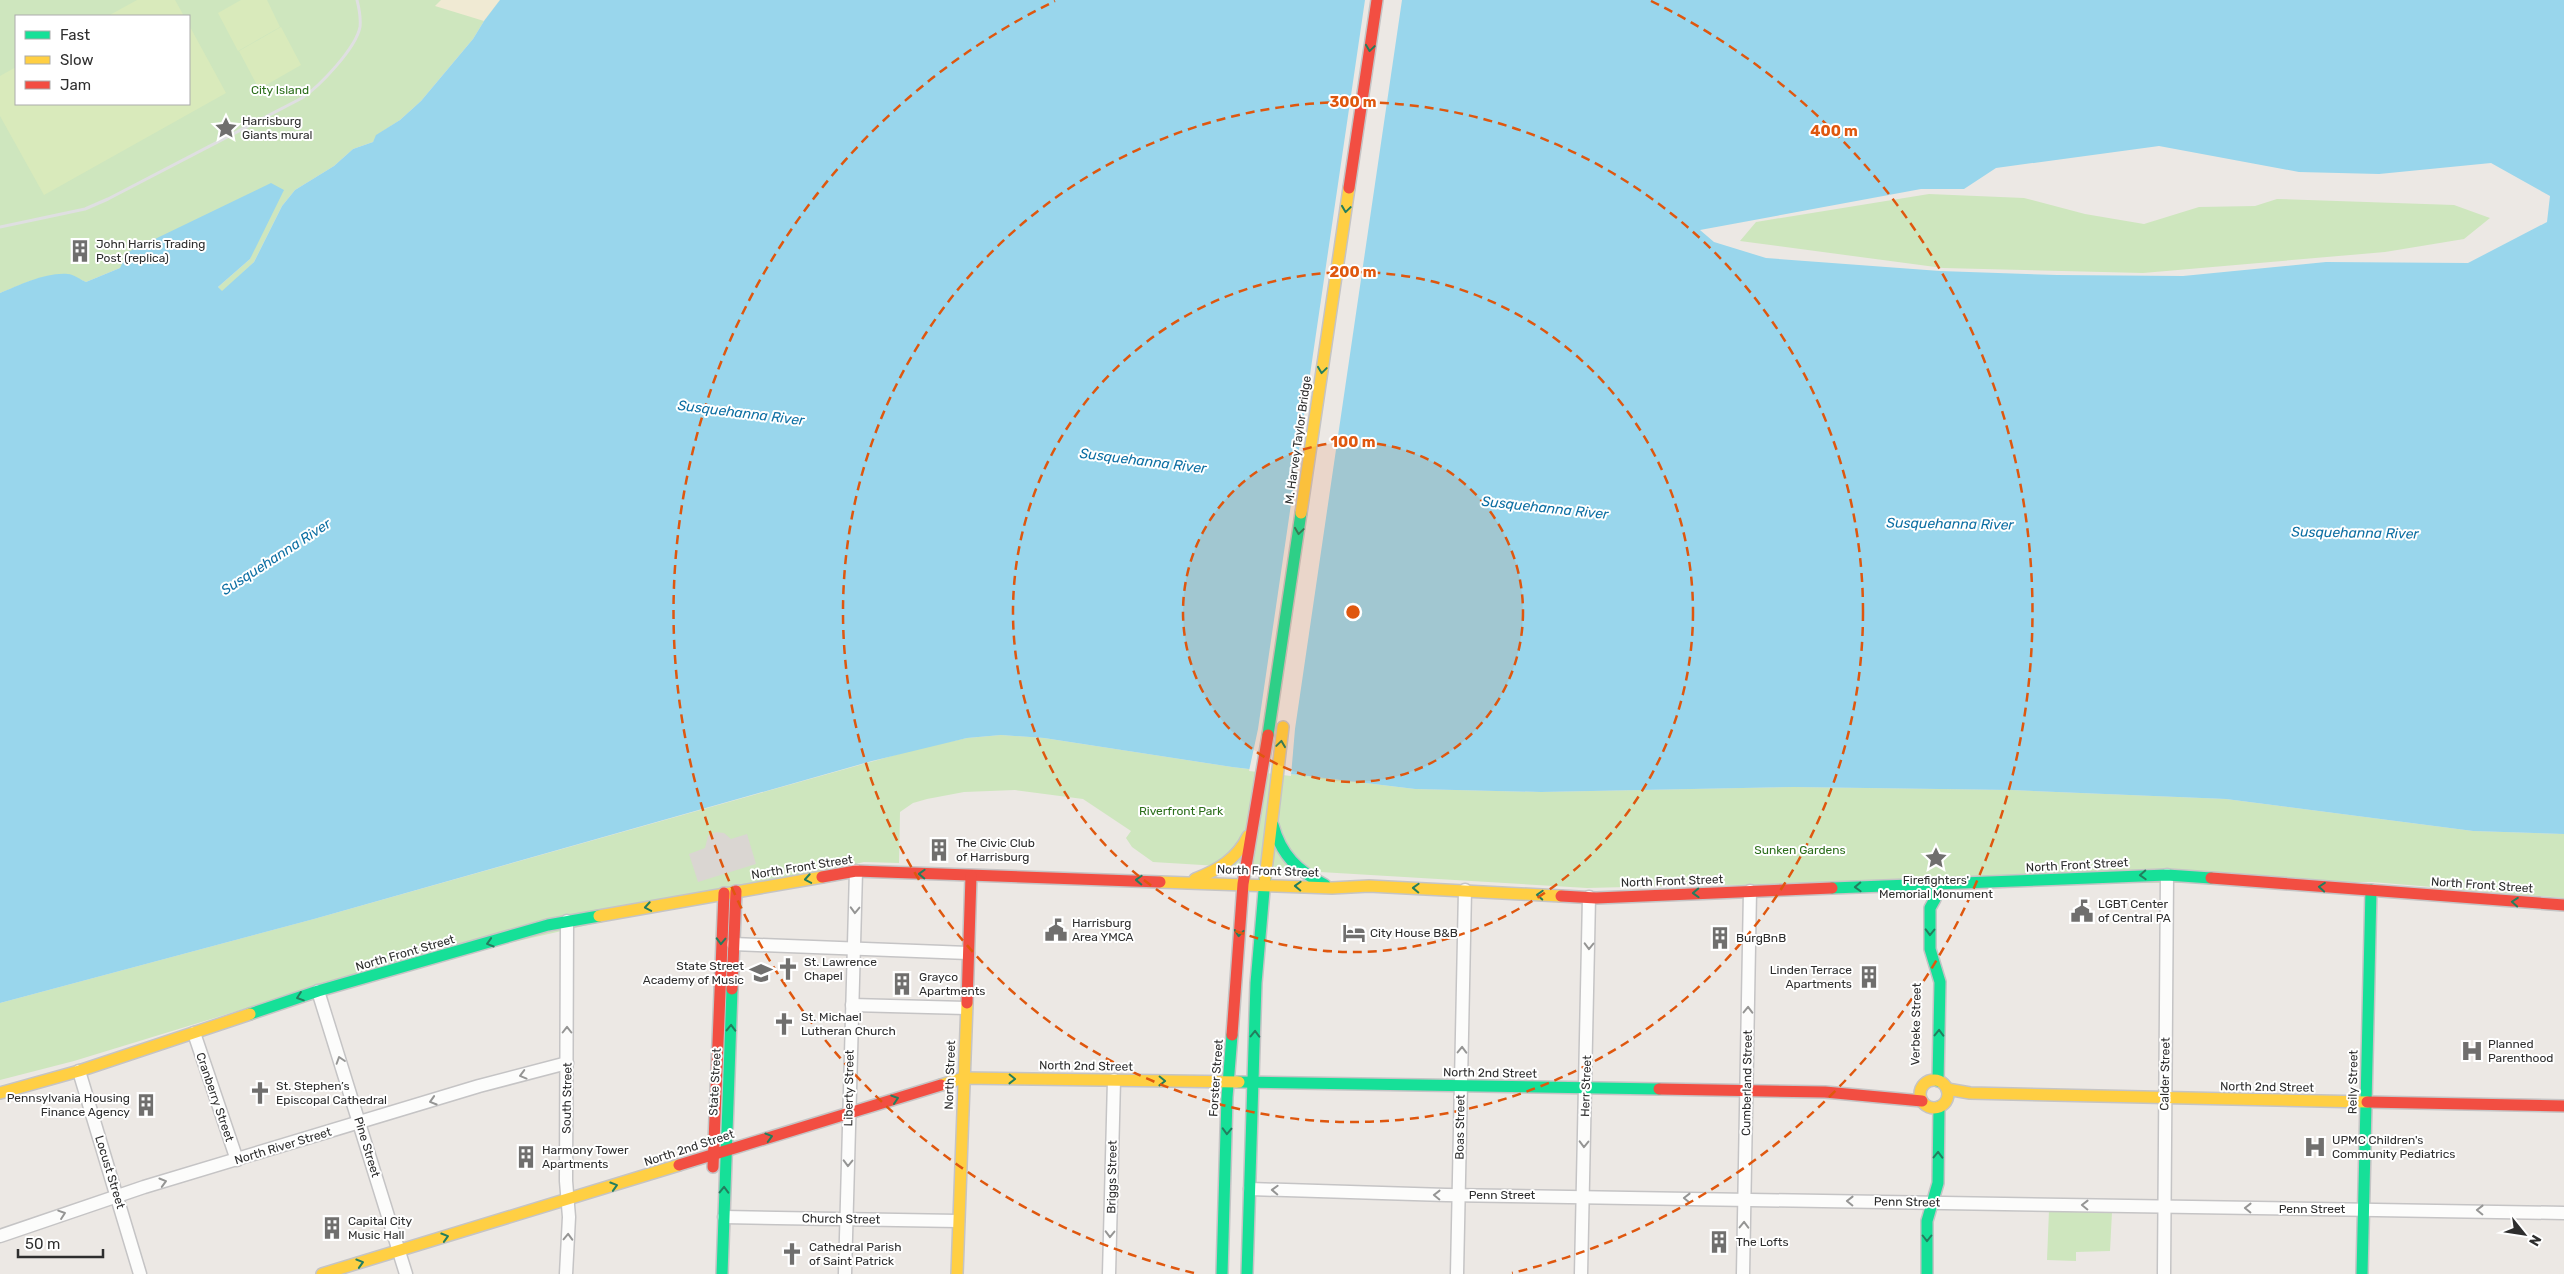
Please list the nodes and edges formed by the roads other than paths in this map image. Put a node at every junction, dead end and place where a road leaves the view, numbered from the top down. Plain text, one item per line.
1 (1377, 0) edge
2 (1284, 719) dead end
3 (1271, 816) junction
4 (1254, 822) junction
5 (856, 871) junction
6 (2167, 875) junction
7 (971, 876) junction
8 (1188, 882) junction
9 (1243, 884) junction
10 (1935, 884) junction
11 (1264, 885) junction
12 (1332, 888) junction
13 (1465, 890) junction
14 (2371, 890) junction
15 (736, 891) junction
16 (1750, 891) junction
17 (724, 893) junction
18 (1589, 898) junction
19 (2564, 905) edge
20 (567, 921) junction
21 (733, 944) junction
22 (854, 949) junction
23 (968, 952) junction
24 (318, 991) junction
25 (852, 1004) junction
26 (966, 1008) junction
27 (194, 1033) junction
28 (567, 1063) junction
29 (79, 1071) junction
30 (963, 1078) junction
31 (1114, 1080) junction
32 (1229, 1082) junction
33 (1254, 1083) junction
34 (1461, 1086) junction
35 (1585, 1088) junction
36 (1747, 1091) junction
37 (0, 1093) edge
38 (1934, 1094) junction
39 (2164, 1099) junction
40 (2366, 1102) junction
41 (2564, 1106) edge
42 (849, 1114) junction
43 (360, 1123) junction
44 (726, 1150) junction
45 (714, 1154) junction
46 (237, 1160) junction
47 (713, 1182) dead end
48 (1250, 1189) junction
49 (1459, 1195) junction
50 (117, 1196) junction
51 (1583, 1196) junction
52 (1744, 1199) junction
53 (567, 1201) junction
54 (1934, 1202) junction
55 (2164, 1206) junction
56 (2364, 1209) junction
57 (2564, 1213) edge
58 (718, 1218) junction
59 (846, 1219) junction
60 (958, 1221) junction
61 (0, 1236) edge
62 (398, 1251) junction
63 (140, 1274) edge
64 (322, 1274) edge
65 (406, 1274) edge
66 (566, 1274) edge
67 (710, 1274) edge
68 (722, 1274) edge
69 (845, 1274) edge
70 (956, 1274) edge
71 (1109, 1274) edge
72 (1222, 1274) edge
73 (1247, 1274) edge
74 (1457, 1274) edge
75 (1581, 1274) edge
76 (1742, 1274) edge
77 (1927, 1274) edge
78 (1938, 1274) edge
79 (2164, 1274) edge
80 (2362, 1274) edge

1 -> 4 main road, M. Harvey Taylor Bridge
3 -> 2 main road
3 - 11 main road
3 - 12 main road
4 - 8 main road
4 - 9 main road, M. Harvey Taylor Bridge
7 -> 5 main road, North Front Street
5 -> 15 main road, North Front Street
5 -> 22 street, Liberty Street
6 -> 10 main road, North Front Street
14 -> 6 main road, North Front Street
6 - 39 street, Calder Street
8 -> 7 main road, North Front Street
7 - 23 main road, North Street
8 - 9 main road, North Front Street
9 - 11 main road, North Front Street
9 -> 32 main road, Forster Street
10 -> 16 main road, North Front Street
10 - 38 main road, Verbeke Street
12 -> 11 main road, North Front Street
33 -> 11 main road
13 -> 12 main road, North Front Street
18 -> 13 main road, North Front Street
34 -> 13 street, Boas Street
19 -> 14 main road, North Front Street
14 - 40 main road, Reily Street
15 - 17 main road, North Front Street
15 - 21 main road, State Street
16 -> 18 main road, North Front Street
36 -> 16 street, Cumberland Street
17 -> 20 main road, North Front Street
17 -> 45 main road, State Street
18 -> 35 street, Herr Street
20 -> 24 main road, North Front Street
28 -> 20 street, South Street
21 - 22 street
44 -> 21 main road, State Street
22 - 23 street
22 - 25 street, Liberty Street
23 - 26 main road, North Street
24 -> 27 main road, North Front Street
43 -> 24 street, Pine Street
25 - 26 street
25 - 42 street, Liberty Street
26 - 30 main road, North Street
27 - 29 main road, North Front Street
27 - 46 street, Cranberry Street
28 -> 43 street, North River Street
28 - 53 street, South Street
29 - 37 main road, North Front Street
29 - 50 street, Locust Street
30 -> 31 main road, North 2nd Street
42 -> 30 main road, North 2nd Street
30 - 60 main road, North Street
31 -> 32 main road, North 2nd Street
31 -> 71 street, Briggs Street
32 - 33 main road, North 2nd Street
32 -> 72 main road, Forster Street
33 - 34 main road, North 2nd Street
33 - 48 main road
34 - 35 main road, North 2nd Street
34 - 49 street, Boas Street
35 - 36 main road, North 2nd Street
35 -> 51 street, Herr Street
36 - 38 main road, North 2nd Street
36 - 52 street, Cumberland Street
38 - 39 main road, North 2nd Street
38 - 54 main road, Verbeke Street
39 - 40 main road, North 2nd Street
39 - 55 street, Calder Street
40 - 41 main road, North 2nd Street
40 - 56 main road, Reily Street
44 -> 42 main road, North 2nd Street
42 -> 59 street, Liberty Street
43 - 46 street, North River Street
43 - 62 street, Pine Street
44 - 45 main road, North 2nd Street
58 -> 44 main road, State Street
45 - 47 main road, State Street
53 -> 45 main road, North 2nd Street
50 -> 46 street, North River Street
49 -> 48 street, Penn Street
48 - 73 main road
49 - 51 street, Penn Street
49 - 74 street, Boas Street
61 -> 50 street, North River Street
50 - 63 street, Locust Street
52 -> 51 street, Penn Street
51 - 75 street, Herr Street
54 -> 52 street, Penn Street
76 -> 52 street, Cumberland Street
62 -> 53 main road, North 2nd Street
66 -> 53 street, South Street
55 -> 54 street, Penn Street
54 -> 77 main road
54 - 78 main road, Verbeke Street
56 -> 55 street, Penn Street
55 - 79 street, Calder Street
57 -> 56 street, Penn Street
56 - 80 main road, Reily Street
58 - 59 street, Church Street
58 - 67 main road, State Street
58 - 68 main road, State Street
59 - 60 street, Church Street
59 - 69 street, Liberty Street
60 - 70 main road, North Street
64 -> 62 main road, North 2nd Street
62 - 65 street, Pine Street

